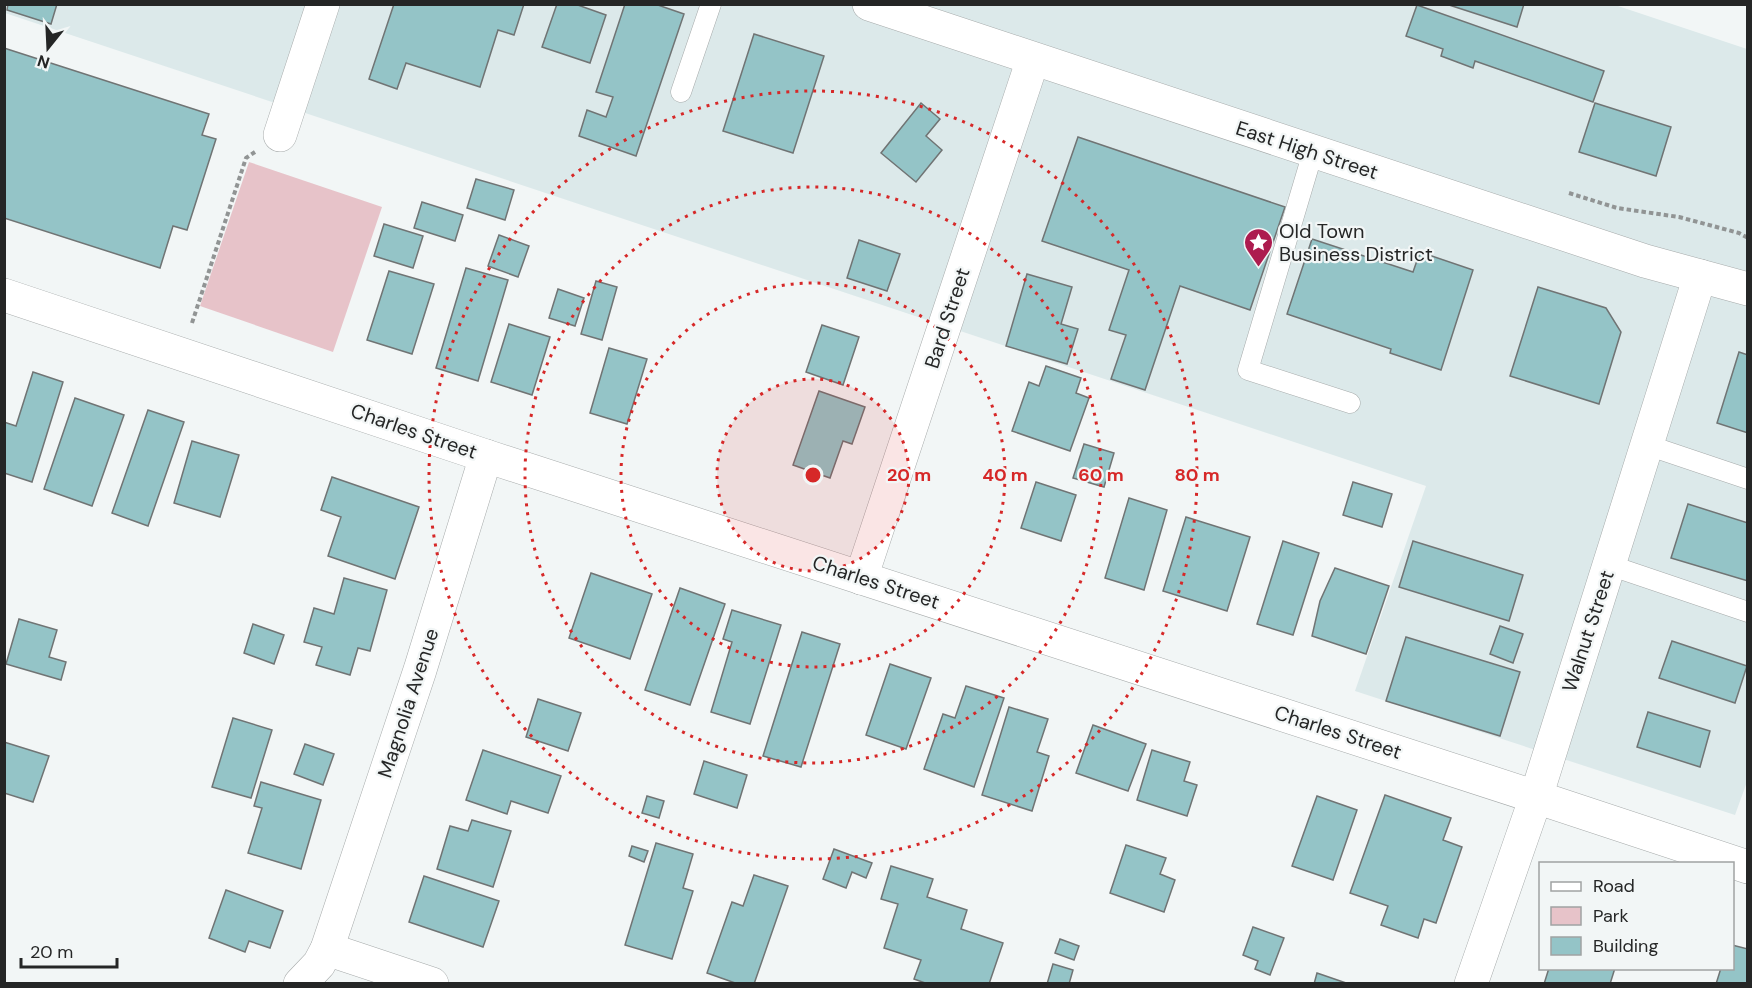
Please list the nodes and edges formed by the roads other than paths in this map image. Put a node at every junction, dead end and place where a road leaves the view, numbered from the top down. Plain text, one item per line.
1 (323, 4) edge
2 (711, 4) edge
3 (869, 4) edge
4 (1033, 59) junction
5 (681, 92) dead end
6 (280, 135) road end
7 (1313, 152) junction
8 (1700, 276) junction
9 (1748, 289) edge
10 (4, 296) edge
11 (1350, 403) dead end
12 (1647, 445) junction
13 (486, 456) junction
14 (1748, 479) edge
15 (1609, 565) junction
16 (861, 578) junction
17 (1748, 612) edge
18 (1536, 797) junction
19 (1733, 862) edge
20 (327, 949) junction
21 (300, 984) edge
22 (432, 984) edge
23 (1471, 984) edge

1 - 6 street
2 - 5 lane
3 - 4 street, East High Street
4 - 7 street, East High Street
4 - 16 street, Bard Street
7 - 8 street, East High Street
7 - 11 lane
8 - 9 street, East High Street
8 - 12 street, Walnut Street
10 - 13 street, Charles Street
12 - 14 lane
12 - 15 street, Walnut Street
13 - 16 street, Charles Street
13 - 20 street, Magnolia Avenue
15 - 17 lane
15 - 18 street, Walnut Street
16 - 18 street, Charles Street
18 - 19 street, Charles Street
18 - 23 street, Walnut Street
20 - 21 street, Magnolia Avenue
20 - 22 street

